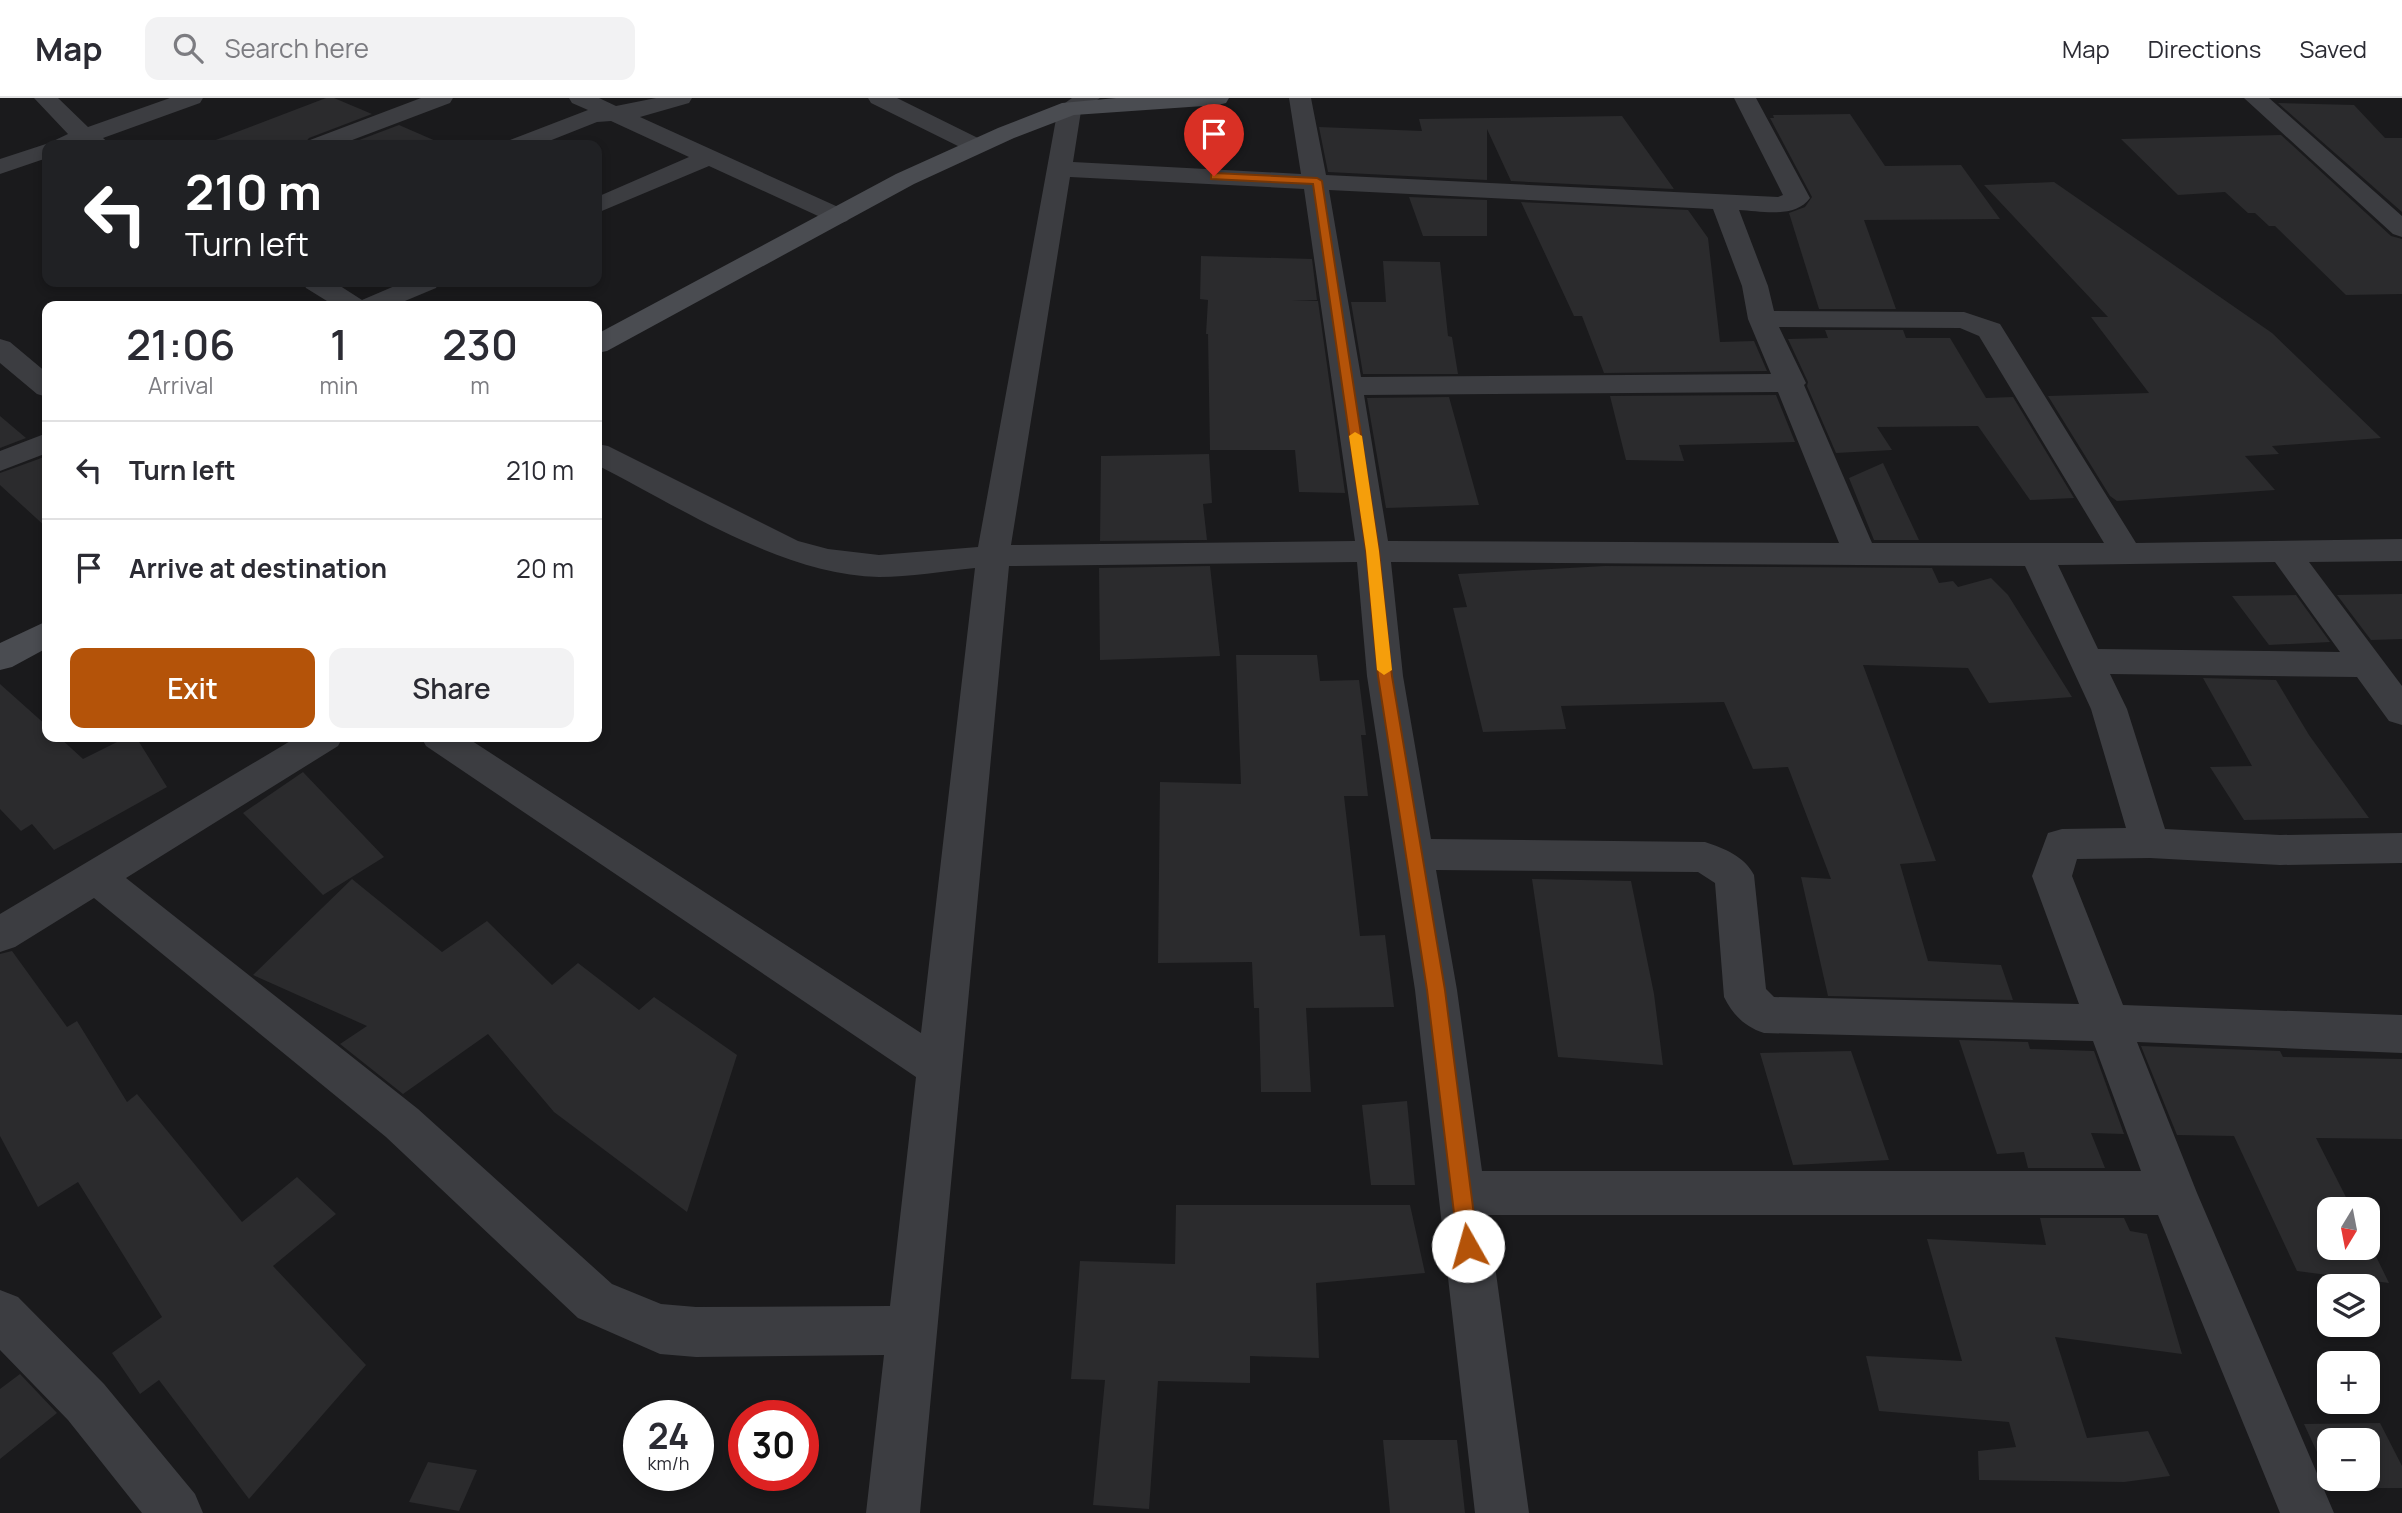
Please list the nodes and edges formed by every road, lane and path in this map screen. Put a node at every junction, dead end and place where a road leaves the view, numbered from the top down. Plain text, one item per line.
1 (45, 98) edge
2 (192, 98) edge
3 (442, 98) edge
4 (580, 98) edge
5 (681, 98) edge
6 (879, 98) edge
7 (1218, 98) edge
8 (1300, 98) edge
9 (1745, 98) edge
10 (2255, 98) edge
11 (1079, 103) edge
12 (612, 112) junction
13 (91, 140) edge
14 (94, 140) edge
15 (331, 140) edge
16 (530, 140) edge
17 (976, 146) junction
18 (42, 152) edge
19 (709, 156) junction
20 (0, 167) edge
21 (1060, 169) junction
22 (1317, 181) junction
23 (1723, 202) junction
24 (602, 204) edge
25 (838, 216) junction
26 (2402, 229) edge
27 (324, 287) edge
28 (414, 287) edge
29 (345, 301) edge
30 (382, 301) edge
31 (1762, 319) junction
32 (602, 342) edge
33 (0, 348) edge
34 (1791, 383) junction
35 (42, 384) edge
36 (1348, 386) junction
37 (42, 444) edge
38 (602, 456) edge
39 (0, 462) edge
40 (2402, 550) edge
41 (1373, 551) junction
42 (2284, 551) junction
43 (2126, 553) junction
44 (1860, 554) junction
45 (2037, 555) junction
46 (993, 556) junction
47 (42, 636) edge
48 (0, 657) edge
49 (2085, 661) junction
50 (2369, 665) junction
51 (2402, 712) edge
52 (316, 742) edge
53 (447, 742) edge
54 (2150, 843) junction
55 (2402, 848) edge
56 (1414, 854) junction
57 (96, 877) junction
58 (0, 934) edge
59 (2109, 1023) junction
60 (2402, 1034) edge
61 (937, 1067) junction
62 (2174, 1192) junction
63 (1461, 1193) junction
64 (0, 1314) edge
65 (913, 1330) junction
66 (176, 1513) edge
67 (893, 1513) edge
68 (1502, 1513) edge
69 (2307, 1513) edge

1 - 13 street
2 - 14 street
3 - 15 street
4 - 12 street
5 - 12 street
6 - 17 street
7 - 11 street
8 - 22 street
9 - 23 street
10 - 26 street
11 - 17 street
11 - 21 street
12 - 16 street
12 - 19 street
17 - 25 street
18 - 20 street
19 - 24 street
19 - 25 street
21 - 22 street
21 - 46 street
22 - 23 street
22 - 36 street
23 - 31 street
25 - 32 street
27 - 29 street
28 - 30 street
31 - 34 street
31 - 43 street
33 - 35 street
34 - 36 street
34 - 44 street
36 - 41 street
37 - 39 street
38 - 46 street
40 - 42 street
41 - 44 street
41 - 46 street
41 - 56 street
42 - 43 street
42 - 50 street
43 - 45 street
44 - 45 street
45 - 49 street
46 - 61 street
47 - 48 street
49 - 50 street
49 - 54 street
50 - 51 street
52 - 57 street
53 - 61 street
54 - 55 street
54 - 59 street
56 - 59 street
56 - 63 street
57 - 58 street
57 - 65 street
59 - 60 street
59 - 62 street
61 - 65 street
62 - 63 street
62 - 69 street
63 - 68 street
64 - 66 street
65 - 67 street

